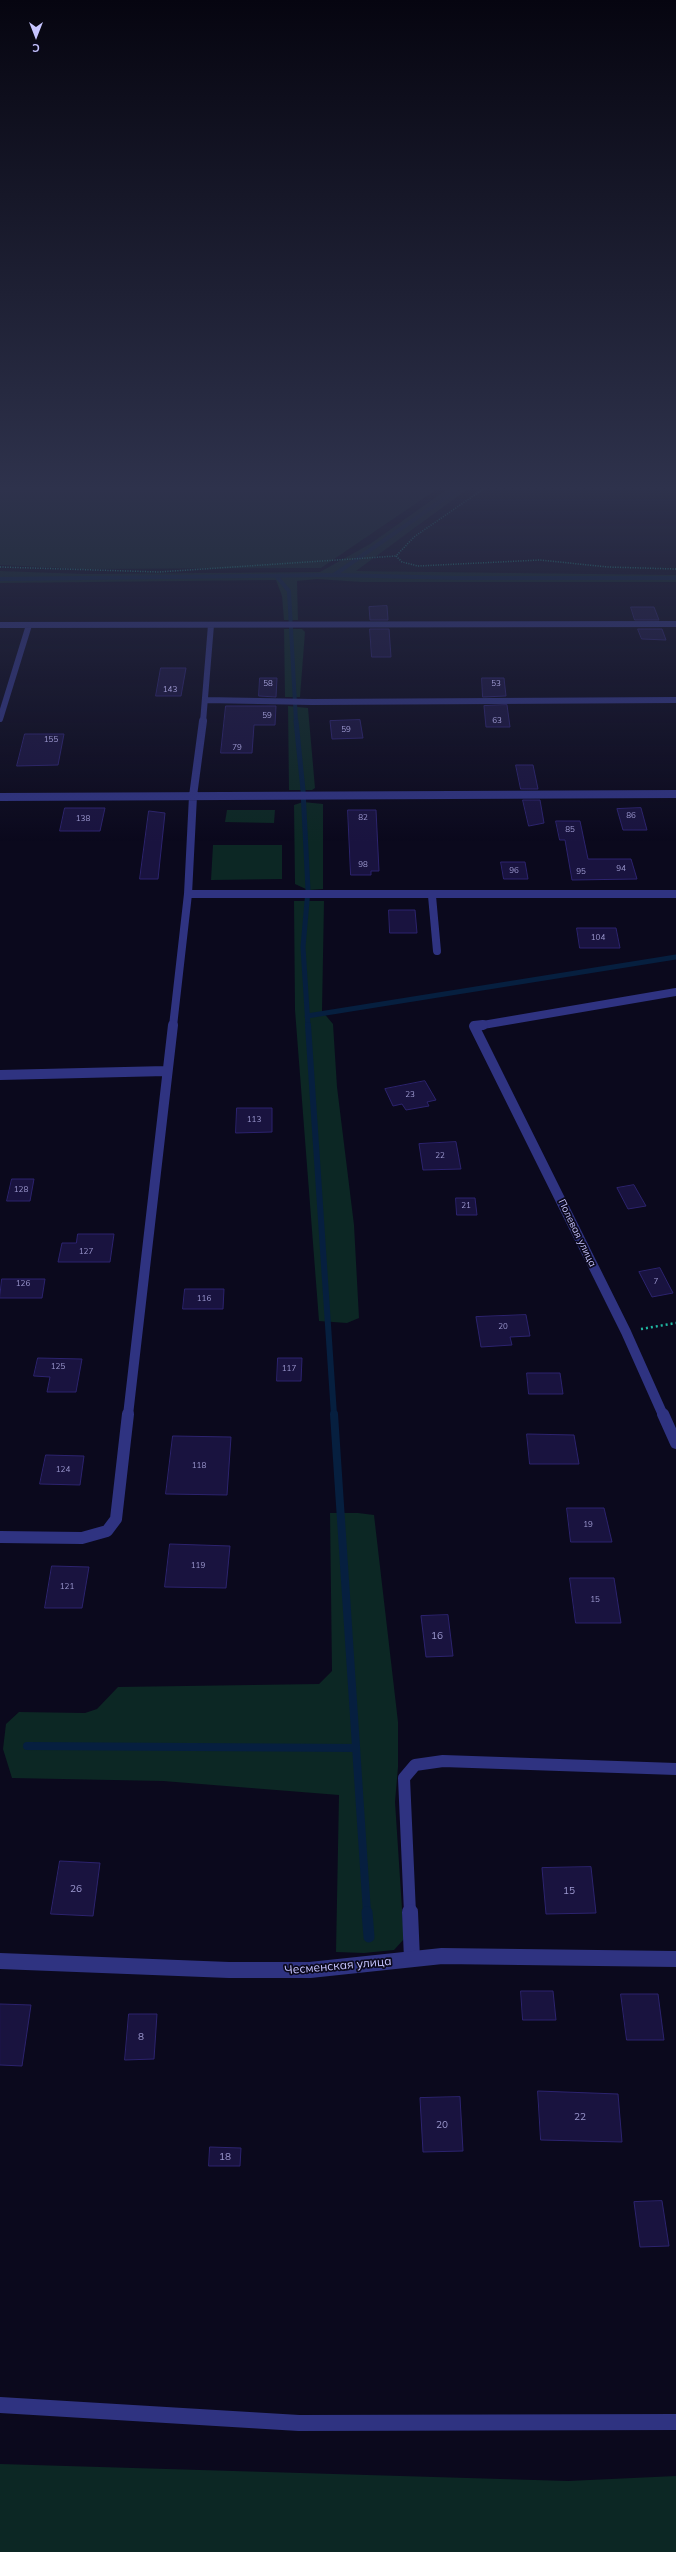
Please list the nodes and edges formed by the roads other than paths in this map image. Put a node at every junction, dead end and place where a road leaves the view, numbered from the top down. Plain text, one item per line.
1 (676, 624) edge
2 (0, 625) edge
3 (29, 625) junction
4 (211, 625) junction
5 (206, 700) junction
6 (676, 700) edge
7 (0, 719) edge
8 (676, 794) edge
9 (193, 796) junction
10 (0, 797) edge
11 (188, 894) junction
12 (676, 894) edge
13 (432, 896) junction
14 (437, 951) dead end
15 (676, 992) edge
16 (166, 1071) junction
17 (0, 1075) edge
18 (676, 1443) edge
19 (0, 1537) edge
20 (676, 1769) edge
21 (676, 1959) edge
22 (412, 1960) junction
23 (0, 1961) edge
24 (0, 2405) edge
25 (676, 2422) edge

1 - 4 street
2 - 3 street
3 - 4 street
3 - 7 street
4 - 5 street
5 - 6 street
5 - 9 street
8 - 9 street
9 - 10 street
9 - 11 street
11 - 13 street
11 - 16 street
12 - 13 street
13 - 14 street
15 - 18 street, Полевая улица
16 - 17 street
16 - 19 street
20 - 22 street
21 - 22 street, Чесменская улица
22 - 23 street, Чесменская улица
24 - 25 street

